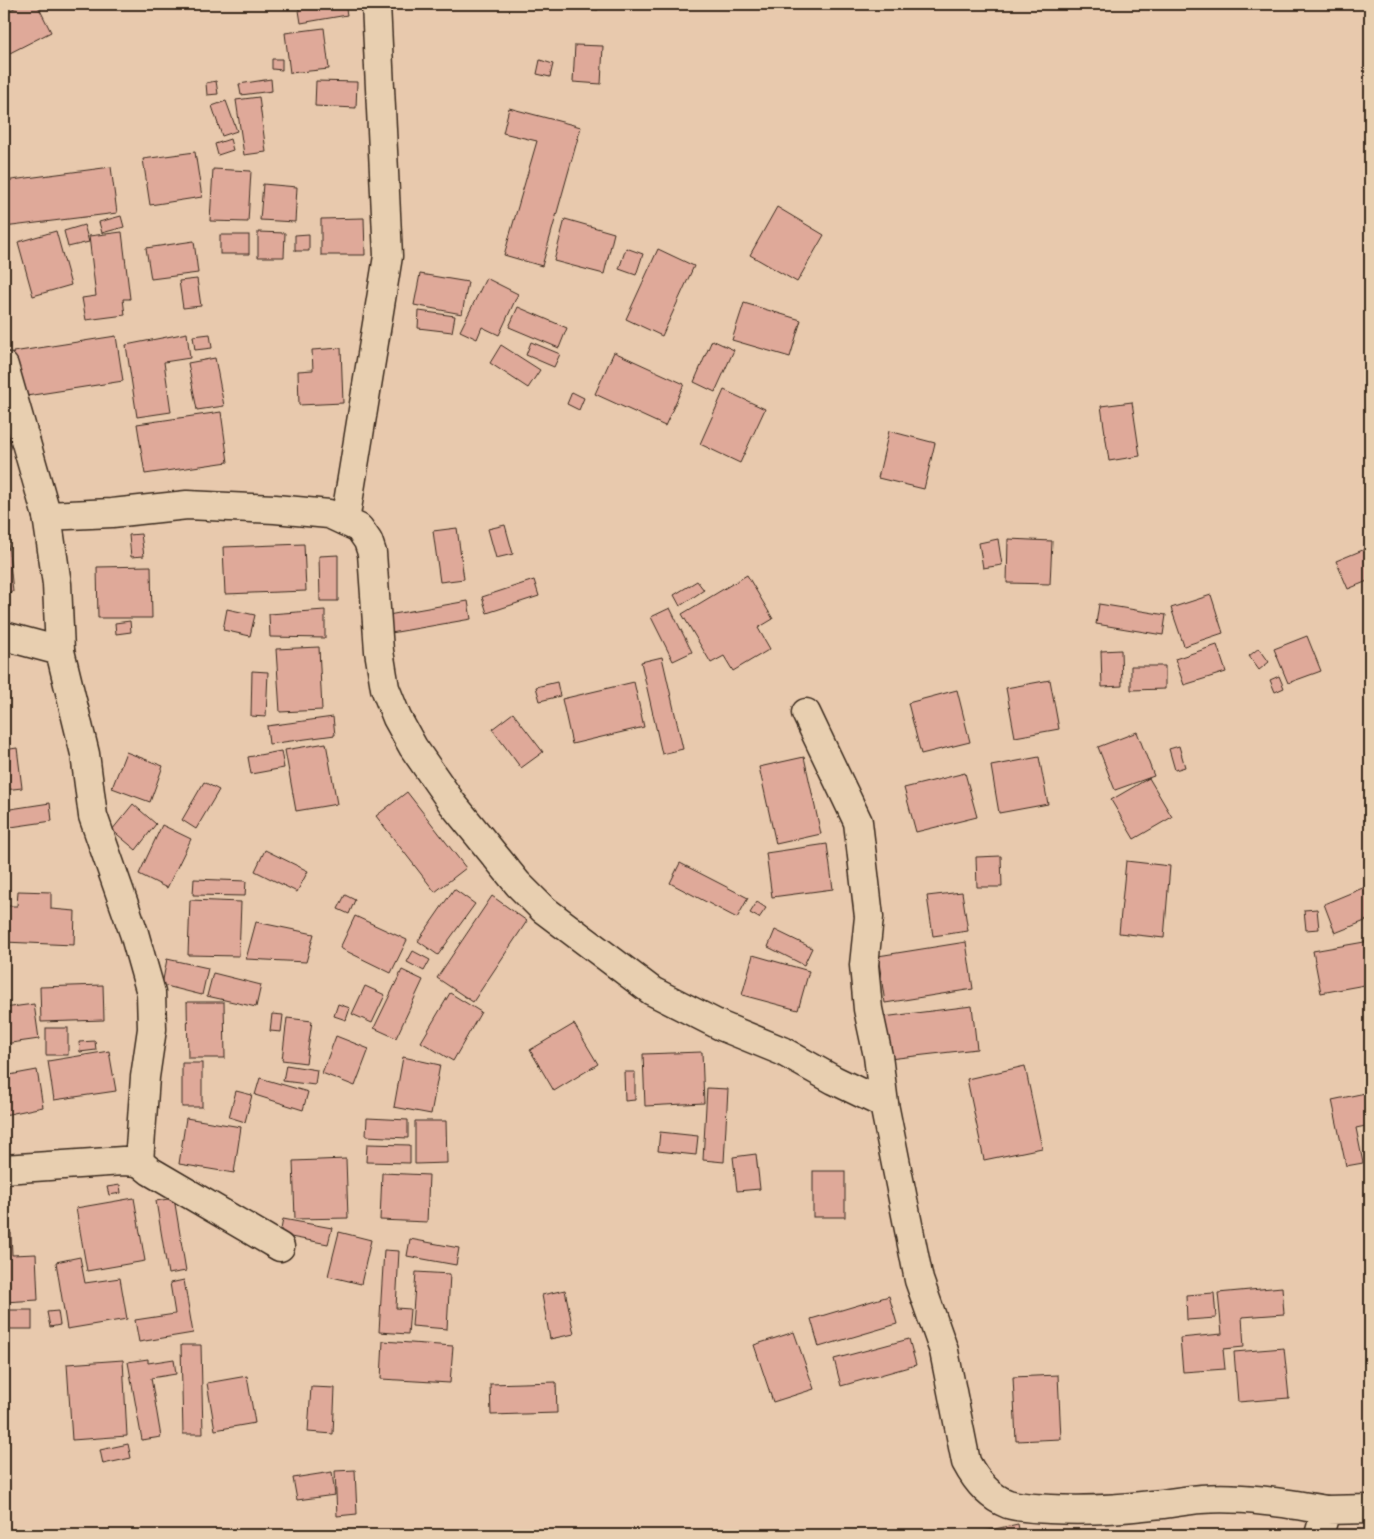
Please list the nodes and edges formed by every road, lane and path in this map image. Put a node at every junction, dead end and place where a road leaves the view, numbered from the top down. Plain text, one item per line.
1 (376, 4) edge
2 (4, 366) edge
3 (47, 516) junction
4 (345, 521) junction
5 (4, 636) edge
6 (60, 651) junction
7 (806, 713) dead end
8 (884, 1104) junction
9 (139, 1162) junction
10 (4, 1170) edge
11 (280, 1247) dead end
12 (1370, 1509) edge
13 (1322, 1522) edge

1 - 4 street
2 - 3 street
3 - 4 street
3 - 6 street
4 - 8 street
5 - 6 street
6 - 9 street
7 - 8 street
8 - 13 street
9 - 10 street
9 - 11 street
12 - 13 street

